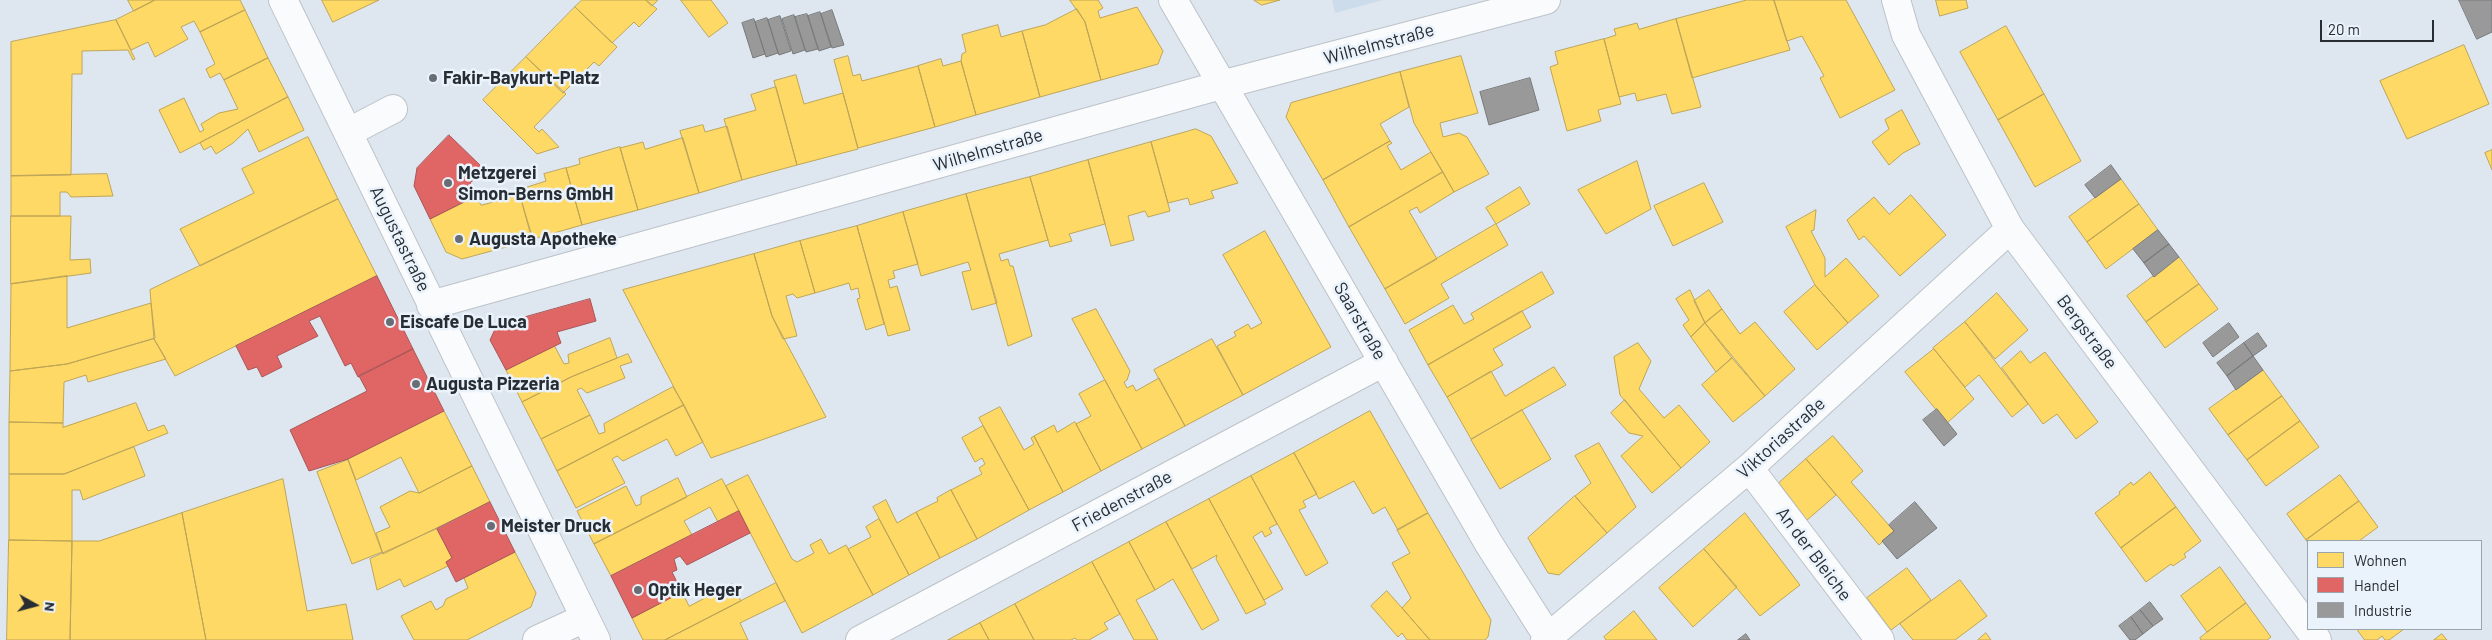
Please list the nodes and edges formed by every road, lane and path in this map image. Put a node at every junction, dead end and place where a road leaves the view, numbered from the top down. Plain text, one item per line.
1 (283, 0) edge
2 (1173, 0) edge
3 (1546, 0) edge
4 (1896, 0) edge
5 (1221, 85) junction
6 (394, 109) dead end
7 (349, 132) junction
8 (2010, 229) junction
9 (431, 305) junction
10 (1384, 362) junction
11 (1749, 468) junction
12 (2307, 627) edge
13 (590, 629) edge
14 (1548, 639) edge
15 (537, 640) edge
16 (860, 640) edge
17 (1880, 640) edge

1 - 7 street, Augustastraße
2 - 5 street, Saarstraße
3 - 5 street, Wilhelmstraße
4 - 8 street, Bergstraße
5 - 9 street, Wilhelmstraße
5 - 10 street, Saarstraße
6 - 7 street
7 - 9 street, Augustastraße
8 - 11 street, Viktoriastraße
8 - 12 street, Bergstraße
9 - 13 street, Augustastraße
10 - 14 street, Saarstraße
10 - 16 street, Friedenstraße
11 - 14 street, Viktoriastraße
11 - 17 street, An der Bleiche
13 - 15 street

